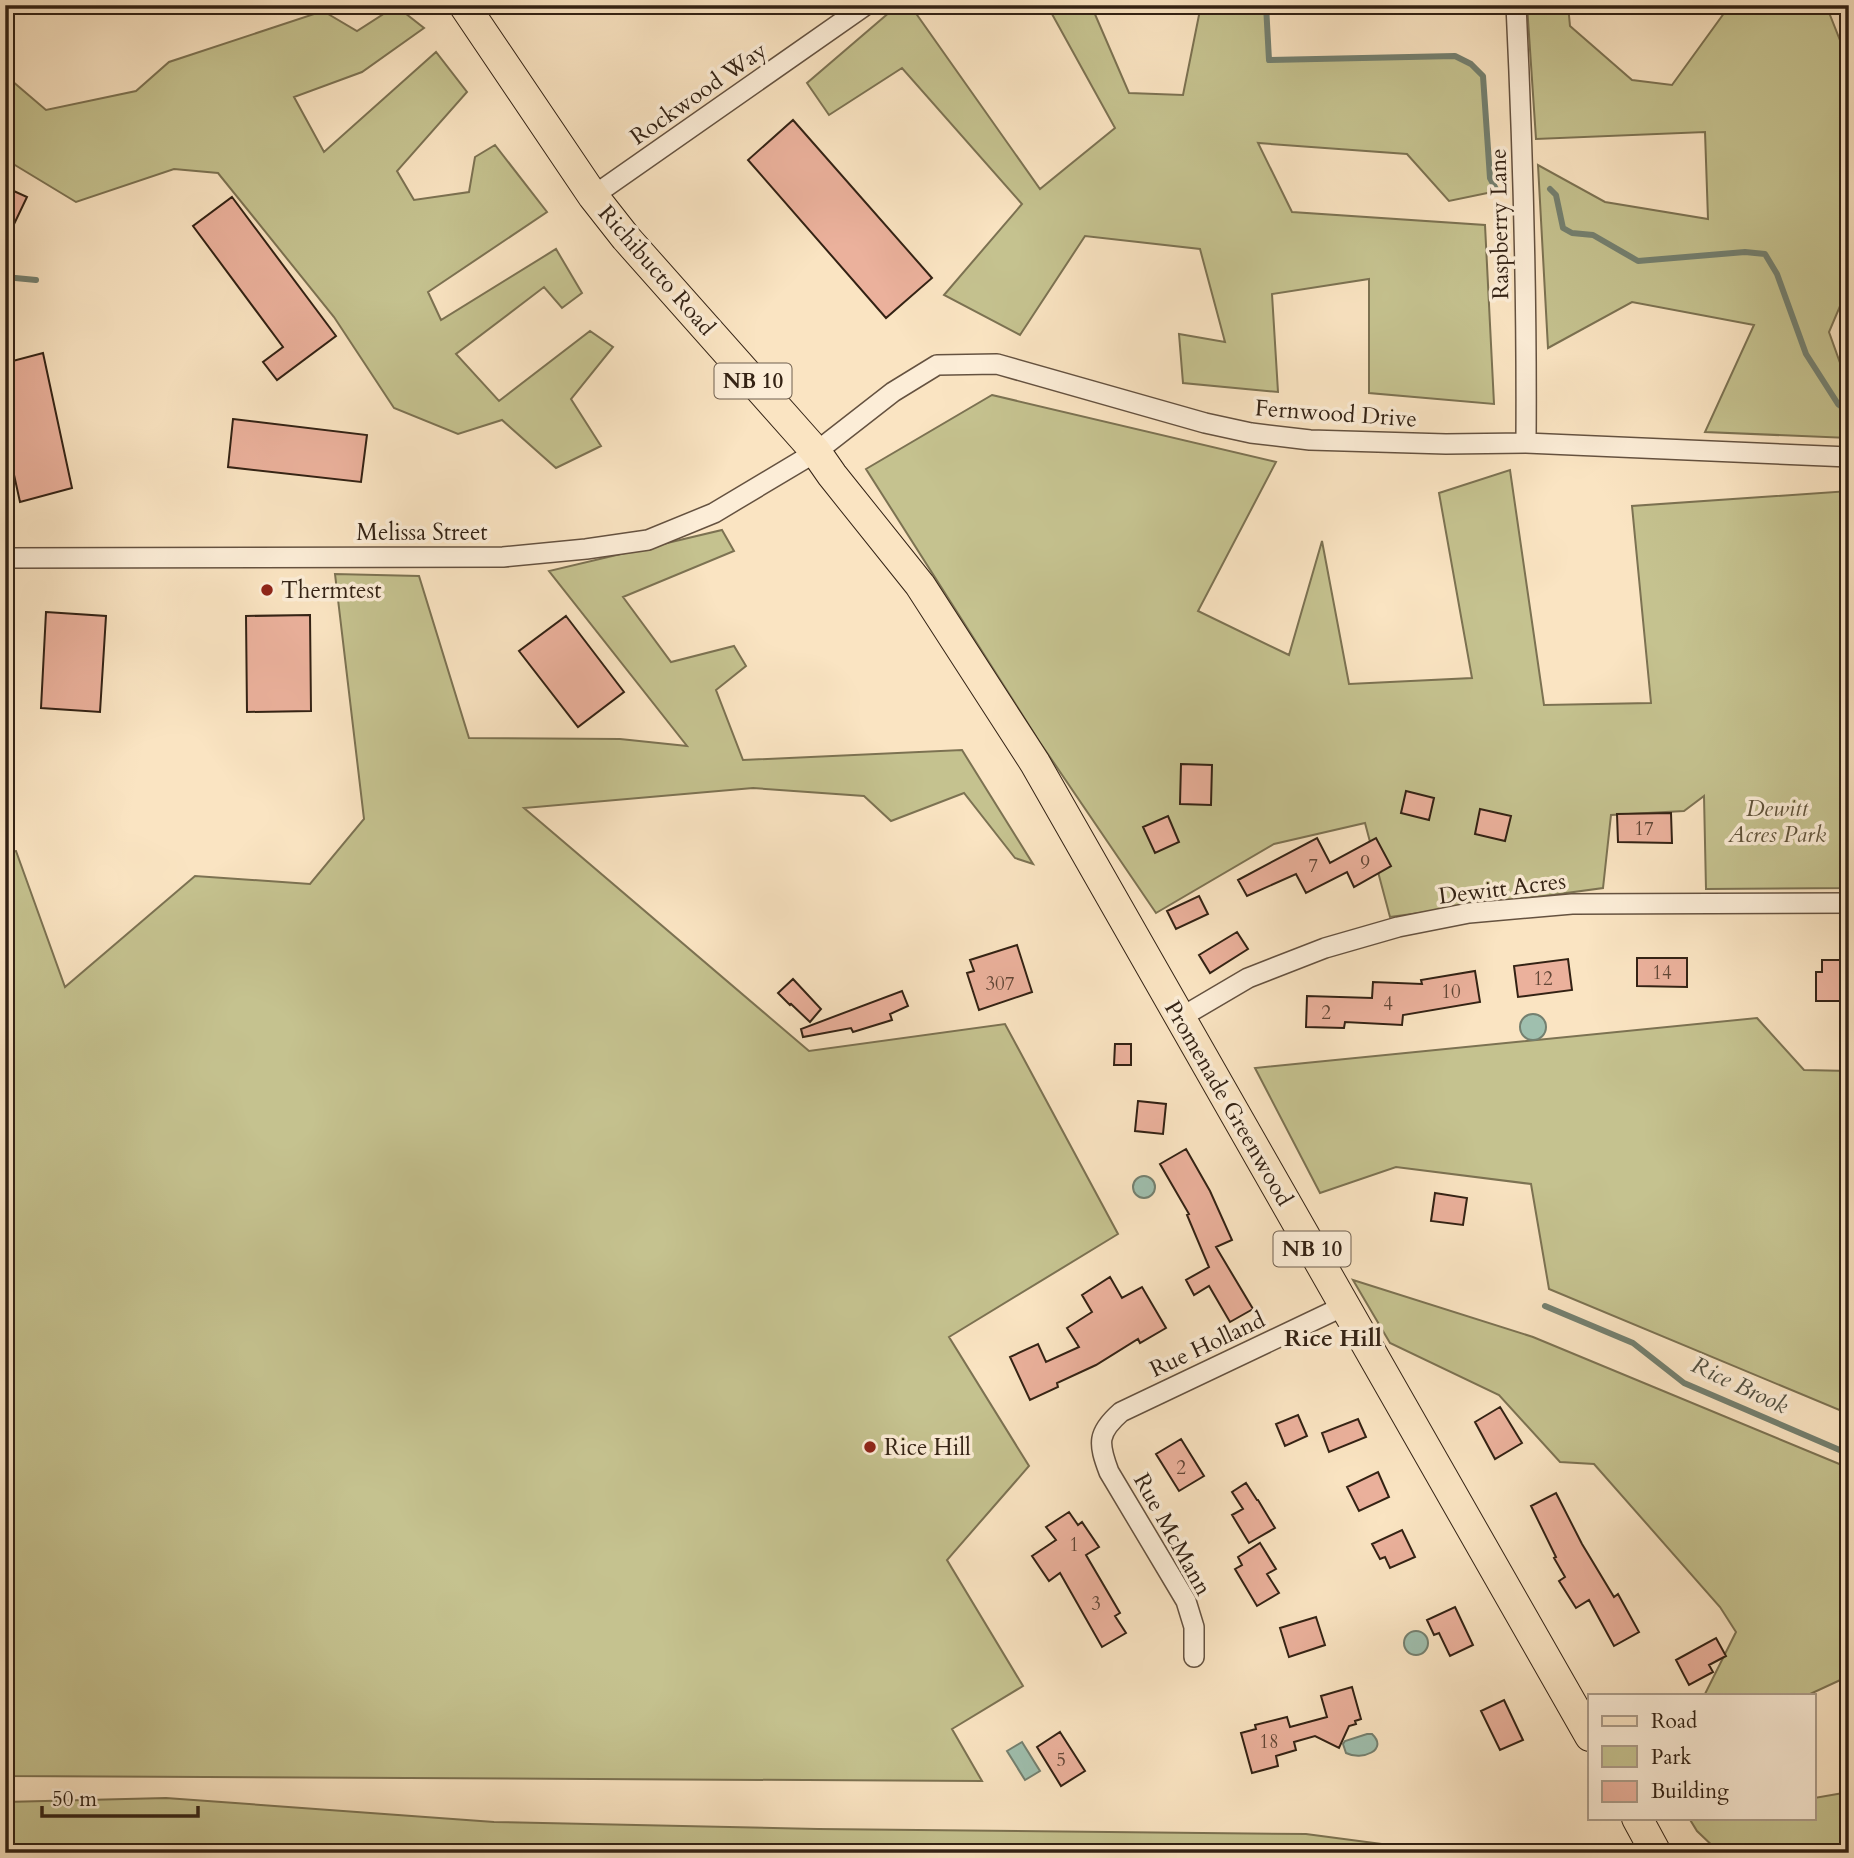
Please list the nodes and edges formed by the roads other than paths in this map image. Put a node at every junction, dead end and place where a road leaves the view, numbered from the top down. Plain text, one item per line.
1 (464, 5) edge
2 (866, 5) edge
3 (1516, 5) edge
4 (593, 196) junction
5 (1526, 443) junction
6 (816, 452) junction
7 (1849, 457) edge
8 (5, 558) edge
9 (1035, 763) joint
10 (1849, 903) edge
11 (1180, 1018) junction
12 (1344, 1306) junction
13 (1101, 1438) joint
14 (1194, 1657) dead end
15 (1588, 1733) edge
16 (1638, 1820) edge
17 (1657, 1853) edge

1 - 4 main road, Richibucto Road / NB 10
2 - 4 street, Rockwood Way
3 - 5 street, Raspberry Lane
4 - 6 main road, Richibucto Road / NB 10
5 - 6 street, Fernwood Drive
5 - 7 street, Fernwood Drive
6 - 8 street, Melissa Street
6 - 9 main road, Richibucto Road / NB 10
9 - 11 main road, Promenade Greenwood / NB 10
10 - 11 street, Dewitt Acres
11 - 12 main road, Promenade Greenwood / NB 10
12 - 13 street, Rue Holland
12 - 15 main road, Promenade Greenwood / NB 10
13 - 14 street, Rue McMann
16 - 17 main road

